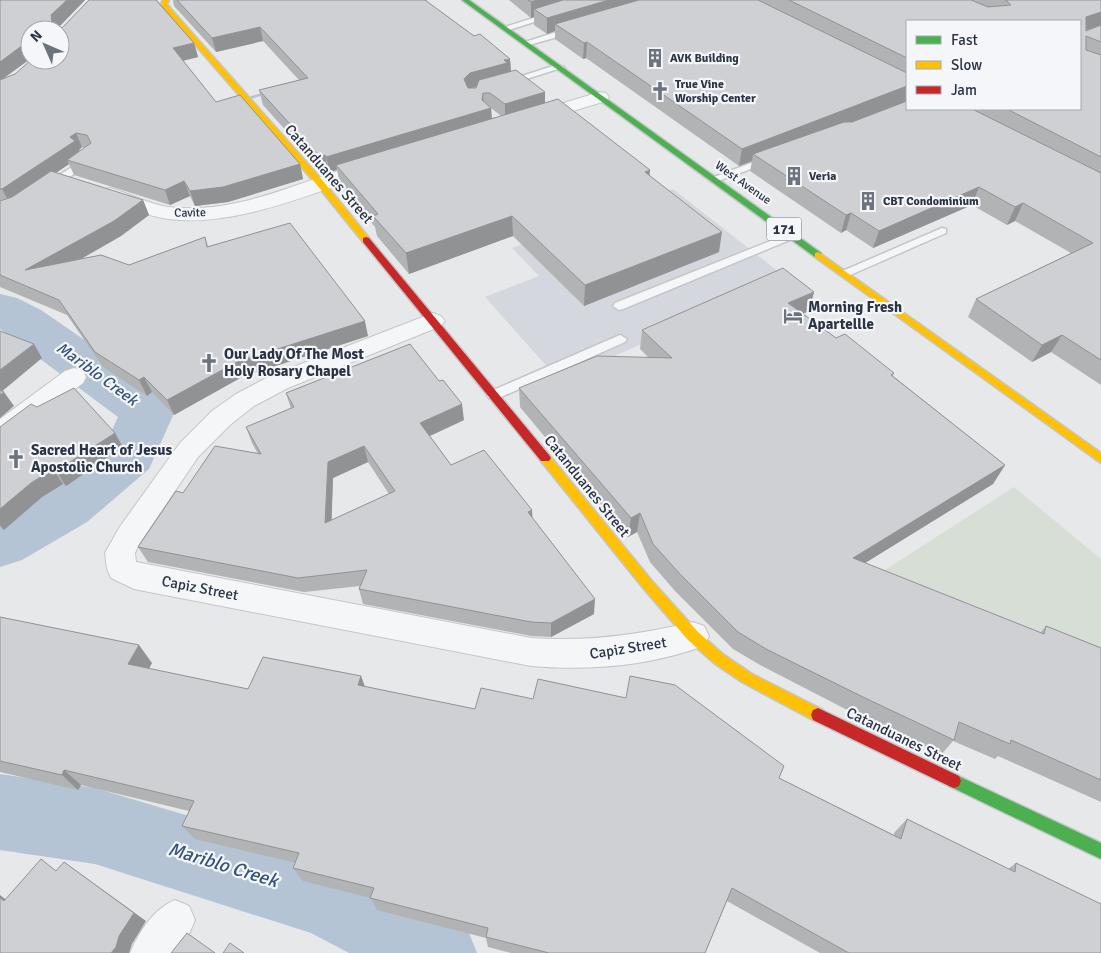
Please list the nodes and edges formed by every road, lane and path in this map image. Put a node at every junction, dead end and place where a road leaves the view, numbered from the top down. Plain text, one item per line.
1 (166, 0) edge
2 (465, 0) edge
3 (561, 13) edge
4 (581, 27) edge
5 (506, 28) junction
6 (526, 43) junction
7 (559, 67) junction
8 (494, 86) edge
9 (600, 97) junction
10 (513, 124) edge
11 (83, 152) edge
12 (777, 156) edge
13 (394, 160) edge
14 (61, 179) junction
15 (714, 179) junction
16 (320, 183) junction
17 (38, 194) edge
18 (942, 231) dead end
19 (793, 235) junction
20 (844, 273) junction
21 (619, 306) dead end
22 (433, 321) junction
23 (620, 339) dead end
24 (74, 377) dead end
25 (494, 395) junction
26 (0, 434) edge
27 (1101, 459) edge
28 (693, 636) junction
29 (1101, 851) edge
30 (175, 920) dead end
31 (150, 953) edge

1 - 16 street, Catanduanes Street
2 - 5 street, West Avenue / 171
3 - 5 lane
4 - 6 lane
5 - 6 street, West Avenue / 171
6 - 7 street, West Avenue / 171
7 - 8 lane
7 - 9 street, West Avenue / 171
9 - 10 street
9 - 15 street, West Avenue / 171
11 - 14 lane
12 - 15 lane
13 - 16 street, Cavite
14 - 16 street, Cavite
14 - 17 lane
15 - 19 street, West Avenue / 171
16 - 22 street, Catanduanes Street
18 - 20 lane
19 - 20 street, West Avenue / 171
19 - 21 lane
20 - 27 street, West Avenue / 171
22 - 25 street, Catanduanes Street
22 - 28 street, Capiz Street
23 - 25 lane
24 - 26 street
25 - 28 street, Catanduanes Street
28 - 29 street, Catanduanes Street
30 - 31 street

